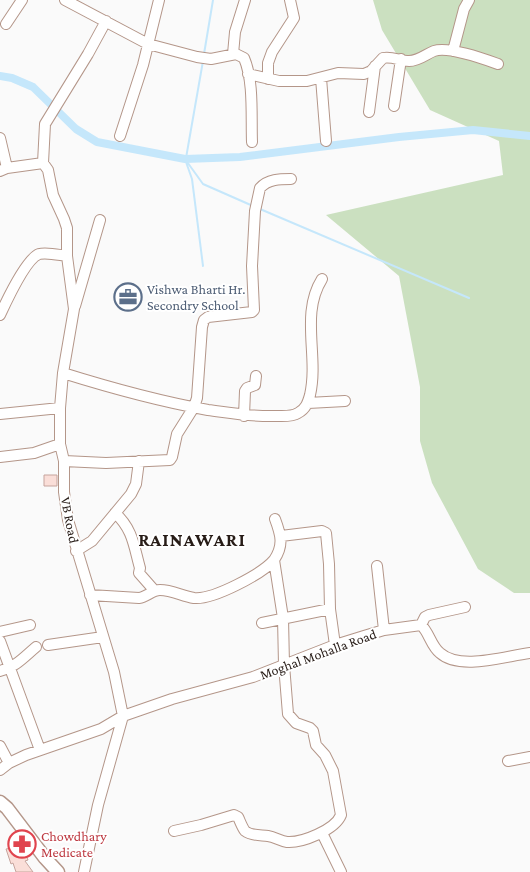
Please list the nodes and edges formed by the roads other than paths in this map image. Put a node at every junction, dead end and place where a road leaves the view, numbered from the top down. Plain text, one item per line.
1 (22, 0) edge
2 (65, 0) edge
3 (159, 0) edge
4 (245, 0) edge
5 (290, 0) edge
6 (469, 0) edge
7 (106, 21) junction
8 (6, 24) dead end
9 (148, 44) junction
10 (453, 52) junction
11 (233, 54) junction
12 (401, 59) junction
13 (498, 64) dead end
14 (374, 66) junction
15 (248, 74) junction
16 (321, 78) junction
17 (268, 79) junction
18 (394, 106) dead end
19 (368, 112) dead end
20 (120, 136) dead end
21 (0, 138) edge
22 (326, 141) dead end
23 (252, 142) dead end
24 (43, 163) junction
25 (4, 169) edge
26 (291, 179) dead end
27 (100, 220) dead end
28 (67, 256) junction
29 (322, 279) dead end
30 (74, 309) junction
31 (0, 315) edge
32 (63, 373) junction
33 (256, 376) dead end
34 (345, 401) dead end
35 (308, 404) junction
36 (194, 407) junction
37 (60, 408) junction
38 (0, 414) edge
39 (244, 416) junction
40 (60, 444) junction
41 (0, 457) edge
42 (64, 461) junction
43 (139, 462) junction
44 (115, 513) junction
45 (275, 519) dead end
46 (281, 536) junction
47 (76, 551) junction
48 (274, 560) junction
49 (376, 566) dead end
50 (154, 590) junction
51 (90, 595) junction
52 (465, 607) dead end
53 (330, 609) junction
54 (283, 618) junction
55 (262, 623) dead end
56 (30, 625) dead end
57 (421, 625) junction
58 (384, 630) junction
59 (0, 632) edge
60 (103, 638) junction
61 (0, 641) edge
62 (48, 644) dead end
63 (335, 645) junction
64 (36, 647) dead end
65 (530, 653) edge
66 (284, 665) junction
67 (4, 670) edge
68 (123, 716) junction
69 (0, 746) edge
70 (40, 750) junction
71 (530, 757) edge
72 (508, 761) dead end
73 (9, 764) junction
74 (0, 770) edge
75 (0, 802) edge
76 (174, 831) dead end
77 (322, 833) junction
78 (58, 872) edge
79 (84, 872) edge
80 (341, 872) edge

1 - 8 street
2 - 7 street
3 - 9 street
4 - 11 street
5 - 17 street
6 - 10 street
7 - 9 street
7 - 24 street
9 - 11 street
9 - 20 street
10 - 12 street
10 - 13 street
11 - 15 street
12 - 14 street
12 - 18 street
14 - 16 street
14 - 19 street
15 - 17 street
15 - 23 street
16 - 17 street
16 - 22 street
21 - 25 street
24 - 25 street
24 - 28 street, VB Road
26 - 36 street
27 - 30 street
28 - 30 street, VB Road
28 - 31 street
29 - 35 street
30 - 32 street, VB Road
32 - 36 street
32 - 37 street, VB Road
33 - 39 street
34 - 35 street
35 - 39 street
36 - 39 street
36 - 43 street
37 - 38 street
37 - 40 street, VB Road
40 - 41 street
40 - 42 street, VB Road
42 - 43 street
42 - 47 street, VB Road
43 - 44 street
44 - 47 street
44 - 50 street
45 - 46 street
46 - 48 street
46 - 53 street
47 - 51 street, VB Road
48 - 50 street
48 - 54 street
49 - 58 street
50 - 51 street
51 - 60 street, VB Road
52 - 57 street
53 - 54 street
53 - 63 street
54 - 55 street
54 - 66 street
56 - 59 street
57 - 58 street, Moghal Mohalla Road
57 - 65 street
58 - 63 street, Moghal Mohalla Road
60 - 62 street
60 - 68 street, VB Road
61 - 67 street
63 - 66 street, Moghal Mohalla Road
64 - 67 street
66 - 68 street, Moghal Mohalla Road
66 - 77 street
67 - 70 street
68 - 70 street, Moghal Mohalla Road
68 - 79 street, VB Road
69 - 73 street
70 - 73 street, Moghal Mohalla Road
71 - 72 street
73 - 74 street, Moghal Mohalla Road
75 - 78 main road
76 - 77 street
77 - 80 street

